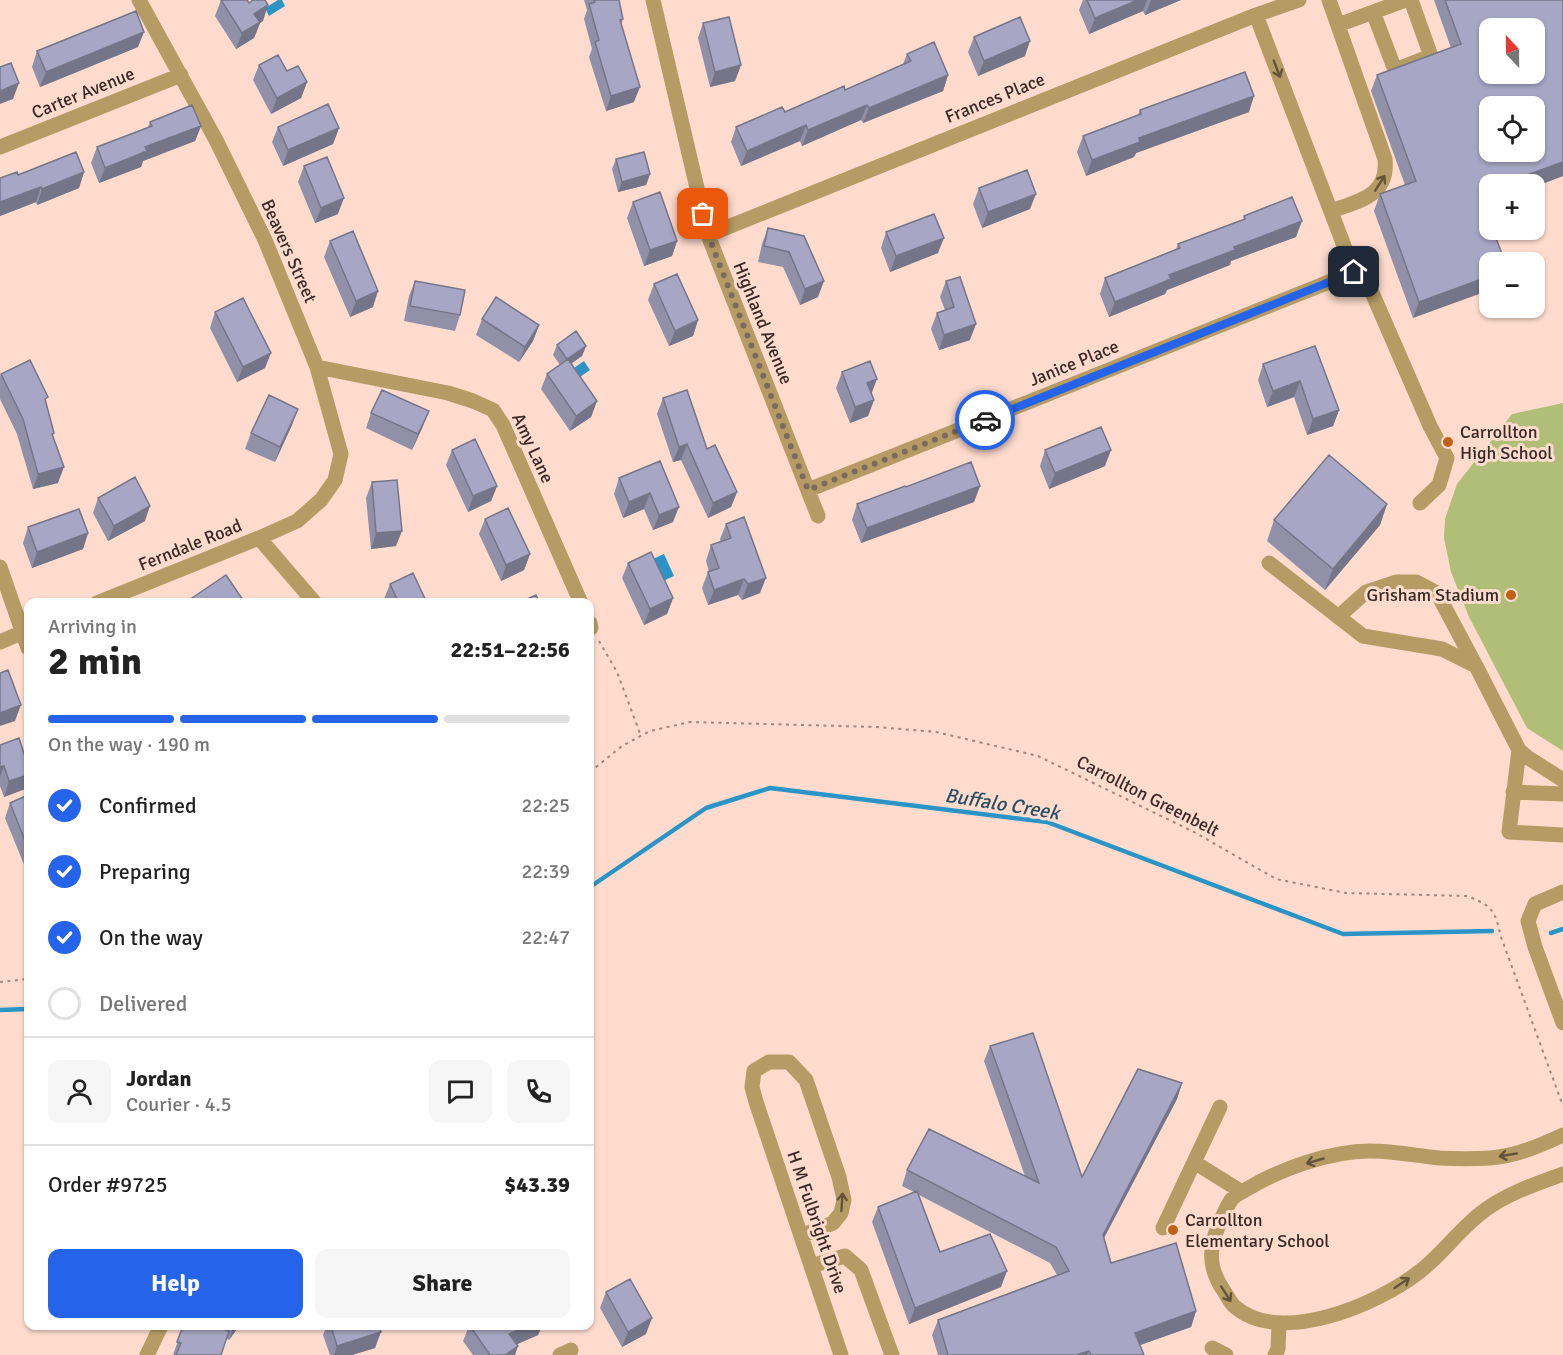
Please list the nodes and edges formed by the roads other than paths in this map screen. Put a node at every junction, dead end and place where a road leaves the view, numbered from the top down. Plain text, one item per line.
1 (139, 0) edge
2 (653, 0) edge
3 (1299, 0) edge
4 (1329, 0) edge
5 (1406, 0) edge
6 (1411, 0) edge
7 (1373, 12) junction
8 (1257, 15) junction
9 (1338, 25) junction
10 (181, 75) junction
11 (0, 147) edge
12 (1331, 211) junction
13 (708, 235) junction
14 (1354, 272) junction
15 (317, 367) junction
16 (808, 490) junction
17 (1420, 502) dead end
18 (818, 516) dead end
19 (297, 521) joint
20 (259, 538) junction
21 (1269, 563) dead end
22 (0, 567) edge
23 (109, 598) edge
24 (311, 598) edge
25 (579, 598) edge
26 (1338, 617) junction
27 (24, 627) edge
28 (24, 633) edge
29 (0, 642) edge
30 (1476, 666) junction
31 (1519, 750) junction
32 (1563, 780) edge
33 (1514, 792) junction
34 (1563, 794) edge
35 (1563, 835) edge
36 (1563, 892) edge
37 (1563, 1023) edge
38 (1220, 1107) dead end
39 (1563, 1135) edge
40 (1194, 1161) junction
41 (1563, 1174) edge
42 (1242, 1192) junction
43 (1162, 1228) dead end
44 (801, 1236) junction
45 (811, 1266) junction
46 (1279, 1323) junction
47 (159, 1330) edge
48 (147, 1355) edge
49 (841, 1355) edge
50 (892, 1355) edge
51 (1275, 1355) edge

1 - 10 street, Beavers Street
2 - 13 street, Highland Avenue
3 - 8 street, Frances Place
4 - 9 street
5 - 7 street
6 - 7 street
7 - 9 street
8 -> 12 street
8 - 13 street, Frances Place
12 -> 9 street
10 - 11 street, Carter Avenue
10 - 15 street, Beavers Street
12 - 14 street
13 - 16 street, Highland Avenue
14 - 16 street, Janice Place
14 - 17 street
15 - 19 street, Beavers Street
15 - 25 street, Amy Lane
16 - 18 street, Highland Avenue
19 - 20 street, Ferndale Road
20 - 23 street, Ferndale Road
20 - 24 street
21 - 26 street
22 - 27 street
26 - 30 street
26 - 30 street
28 - 29 street
30 - 31 street
31 - 32 street
31 - 33 street
33 - 34 street
33 - 35 street
36 - 37 street
38 - 40 street
39 -> 42 street
40 - 42 street
40 - 43 street
46 -> 41 street
42 -> 46 street
44 -> 44 street, H M Fulbright Drive
44 - 45 street, H M Fulbright Drive
45 - 49 street, H M Fulbright Drive
45 - 50 street
46 - 51 street
47 - 48 street

